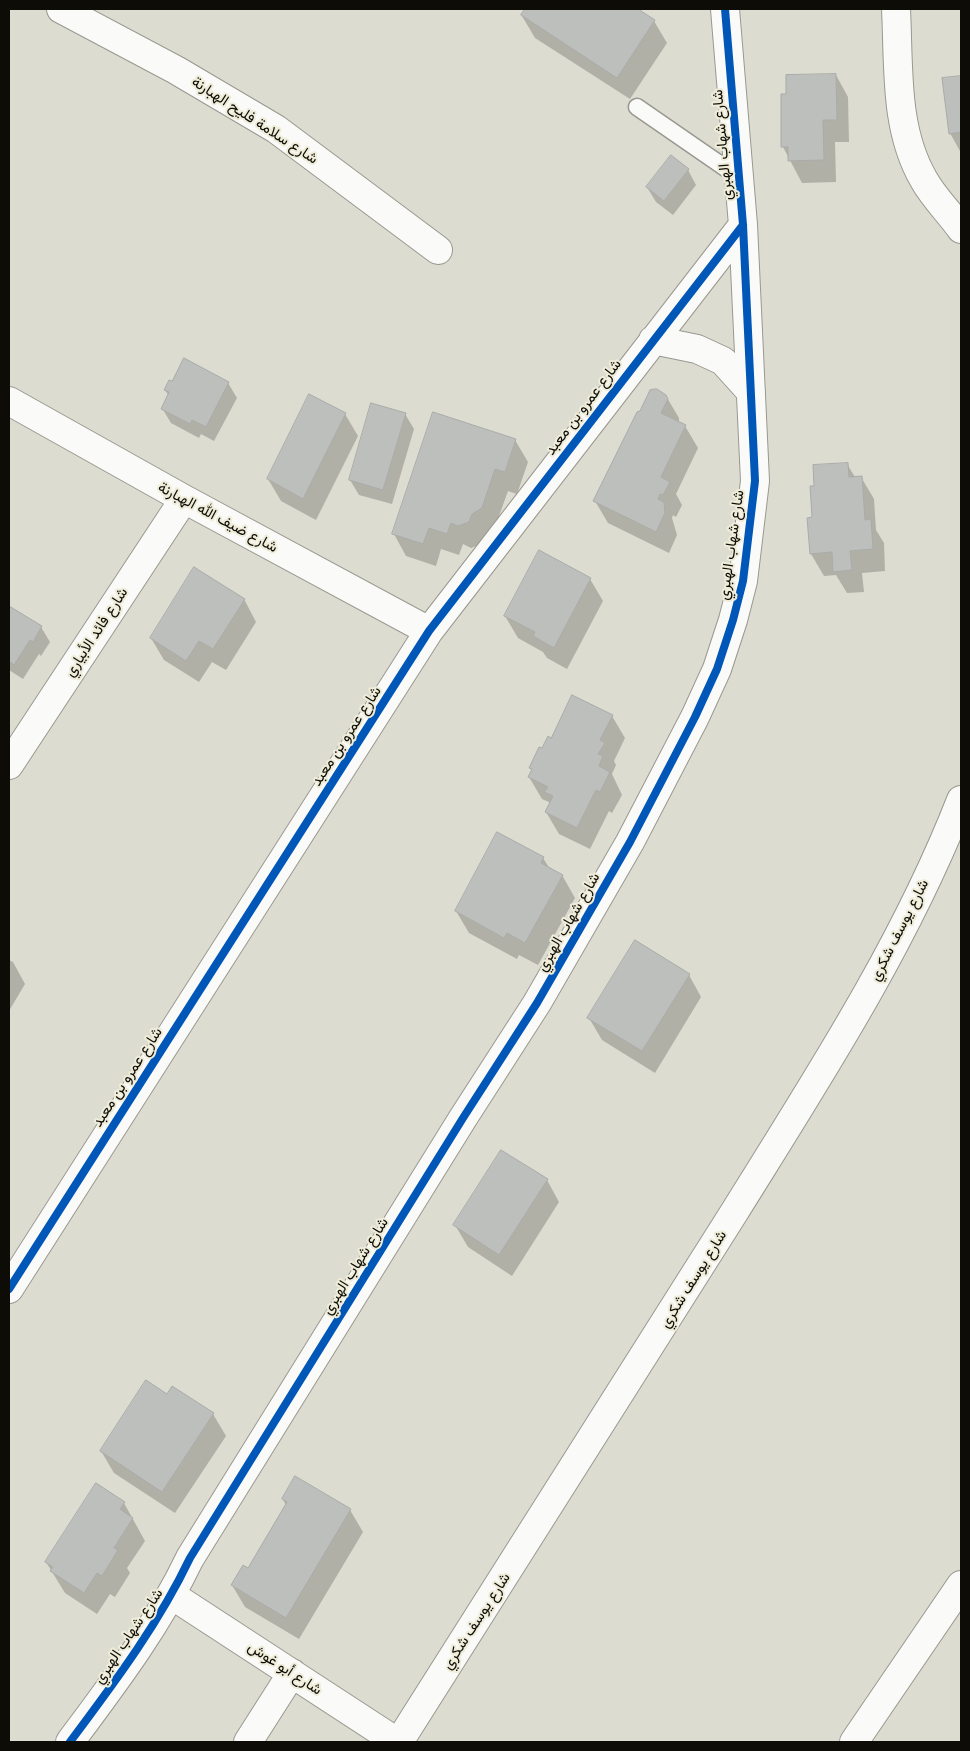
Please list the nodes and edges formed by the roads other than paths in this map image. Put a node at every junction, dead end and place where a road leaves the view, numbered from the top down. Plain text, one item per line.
1 (61, 9) edge
2 (725, 9) edge
3 (896, 9) edge
4 (637, 106) dead end
5 (737, 176) junction
6 (959, 222) edge
7 (743, 225) junction
8 (438, 250) dead end
9 (652, 340) junction
10 (751, 392) junction
11 (9, 401) edge
12 (184, 499) junction
13 (429, 631) junction
14 (9, 765) edge
15 (961, 800) edge
16 (9, 1288) edge
17 (961, 1585) edge
18 (172, 1596) junction
19 (292, 1673) junction
20 (70, 1742) edge
21 (248, 1742) edge
22 (398, 1742) edge
23 (854, 1742) edge

1 - 8 street, شارع سلامة فليح الهبارنة
2 - 5 street, شارع شهاب الهبري
3 - 6 street
4 - 5 lane
5 - 7 street, شارع شهاب الهبري
7 - 9 street, شارع عمرو بن معبد
7 - 10 street, شارع شهاب الهبري
9 - 10 street
9 - 13 street, شارع عمرو بن معبد
10 - 18 street, شارع شهاب الهبري
11 - 12 street, شارع ضيف الله الهبارنة
12 - 13 street, شارع ضيف الله الهبارنة
12 - 14 street, شارع فائد الأبياري
13 - 16 street, شارع عمرو بن معبد
15 - 22 street, شارع يوسف شكري
17 - 23 street
18 - 19 street, شارع أبو غوش
18 - 20 street, شارع شهاب الهبري
19 - 21 street
19 - 22 street, شارع أبو غوش

